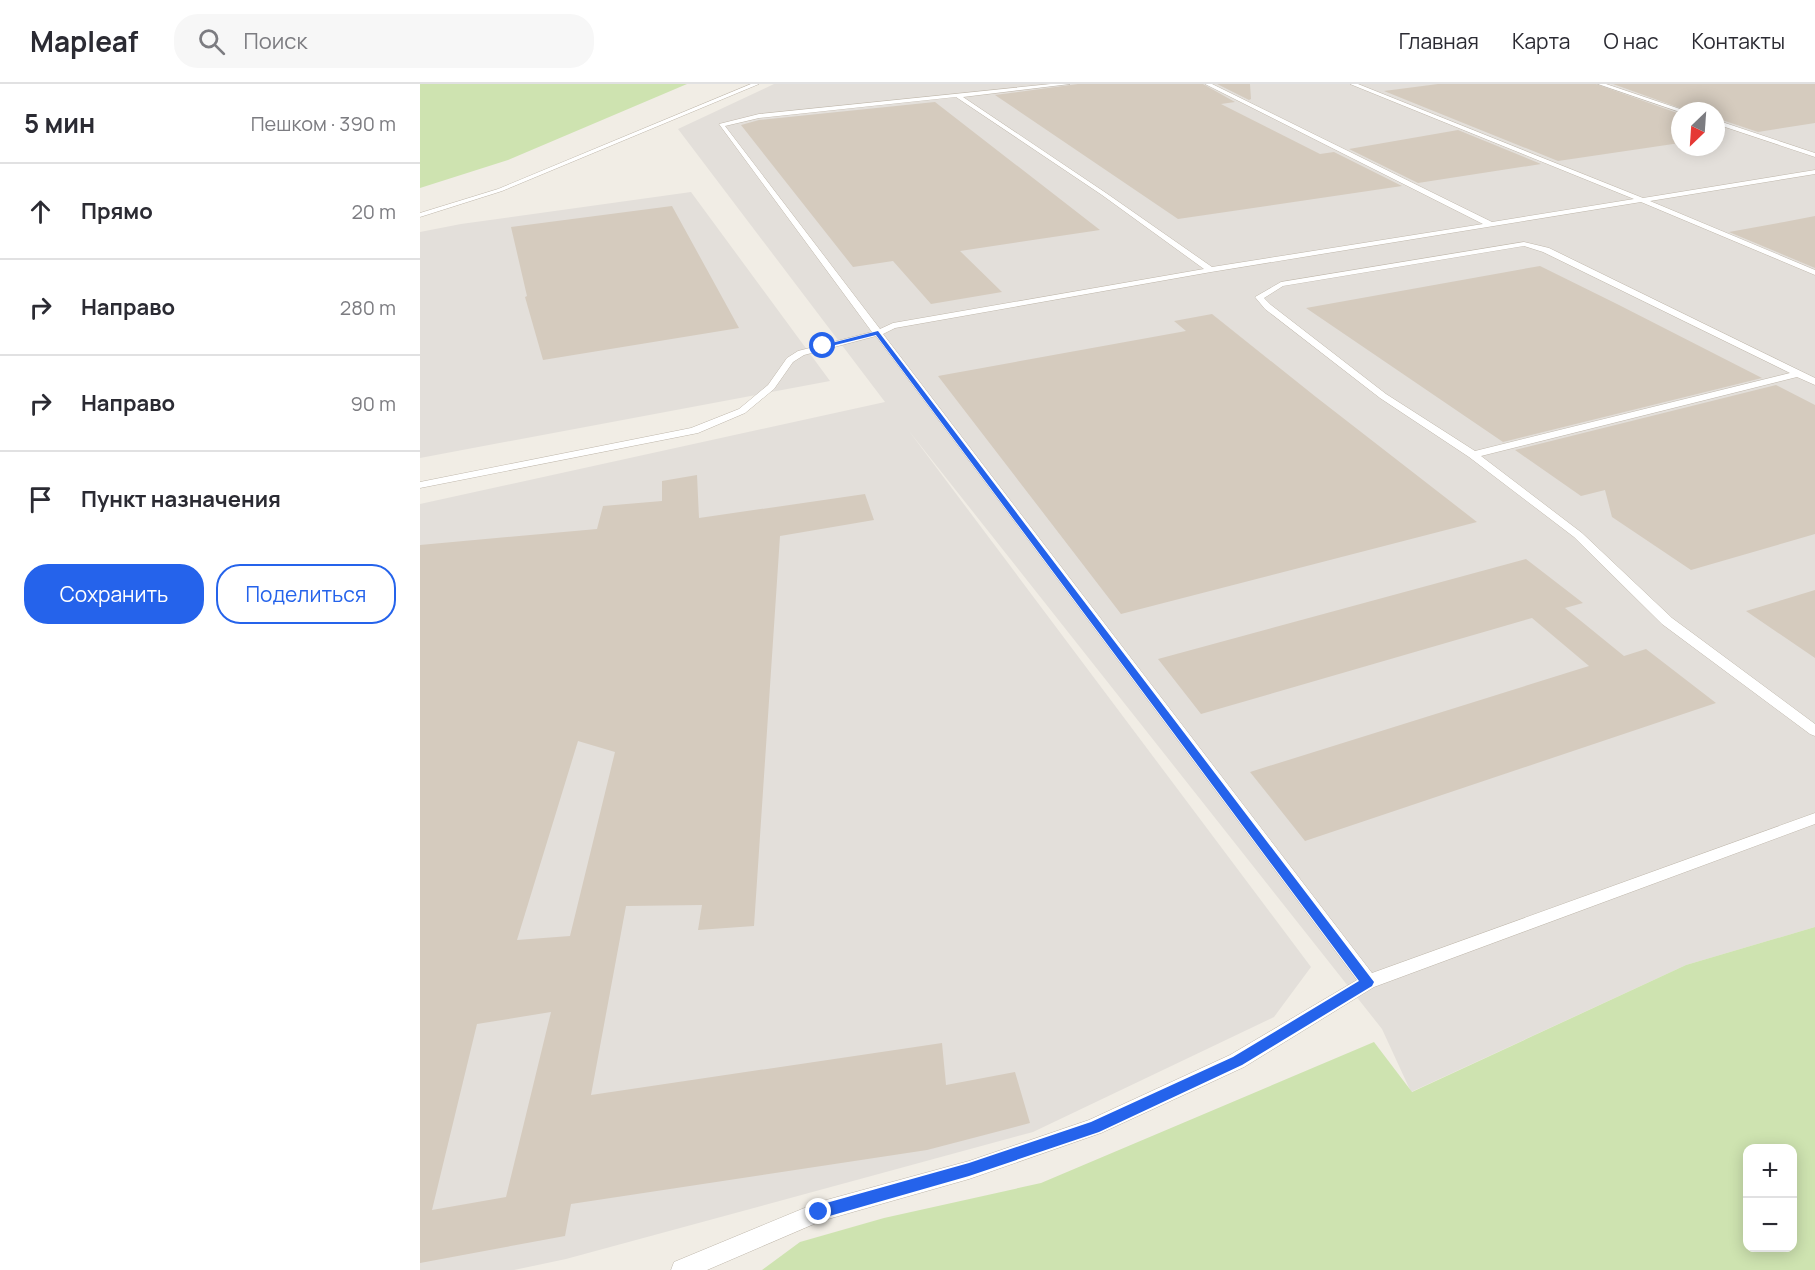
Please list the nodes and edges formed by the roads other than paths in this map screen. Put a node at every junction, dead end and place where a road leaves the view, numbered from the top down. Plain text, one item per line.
1 (756, 84) edge
2 (1067, 84) edge
3 (1208, 84) edge
4 (1353, 84) edge
5 (1601, 84) edge
6 (958, 96) junction
7 (1671, 107) edge
8 (1725, 125) edge
9 (1815, 153) edge
10 (1815, 172) edge
11 (1642, 200) junction
12 (420, 216) edge
13 (1492, 225) junction
14 (1211, 270) junction
15 (1815, 273) edge
16 (878, 333) junction
17 (1798, 374) junction
18 (1815, 382) edge
19 (1473, 455) junction
20 (420, 485) edge
21 (1815, 731) edge
22 (1815, 818) edge
23 (1368, 982) junction
24 (682, 1270) edge

1 - 12 lane
2 - 6 lane
3 - 13 lane
4 - 11 lane
5 - 7 lane
6 - 14 lane
6 - 16 lane
8 - 9 lane
10 - 11 lane
11 - 13 lane
11 - 15 lane
13 - 14 lane
14 - 16 lane
16 - 20 lane
16 - 23 lane
17 - 18 lane
17 - 19 lane
17 - 19 lane
19 - 21 lane
22 - 23 lane
23 - 24 lane

